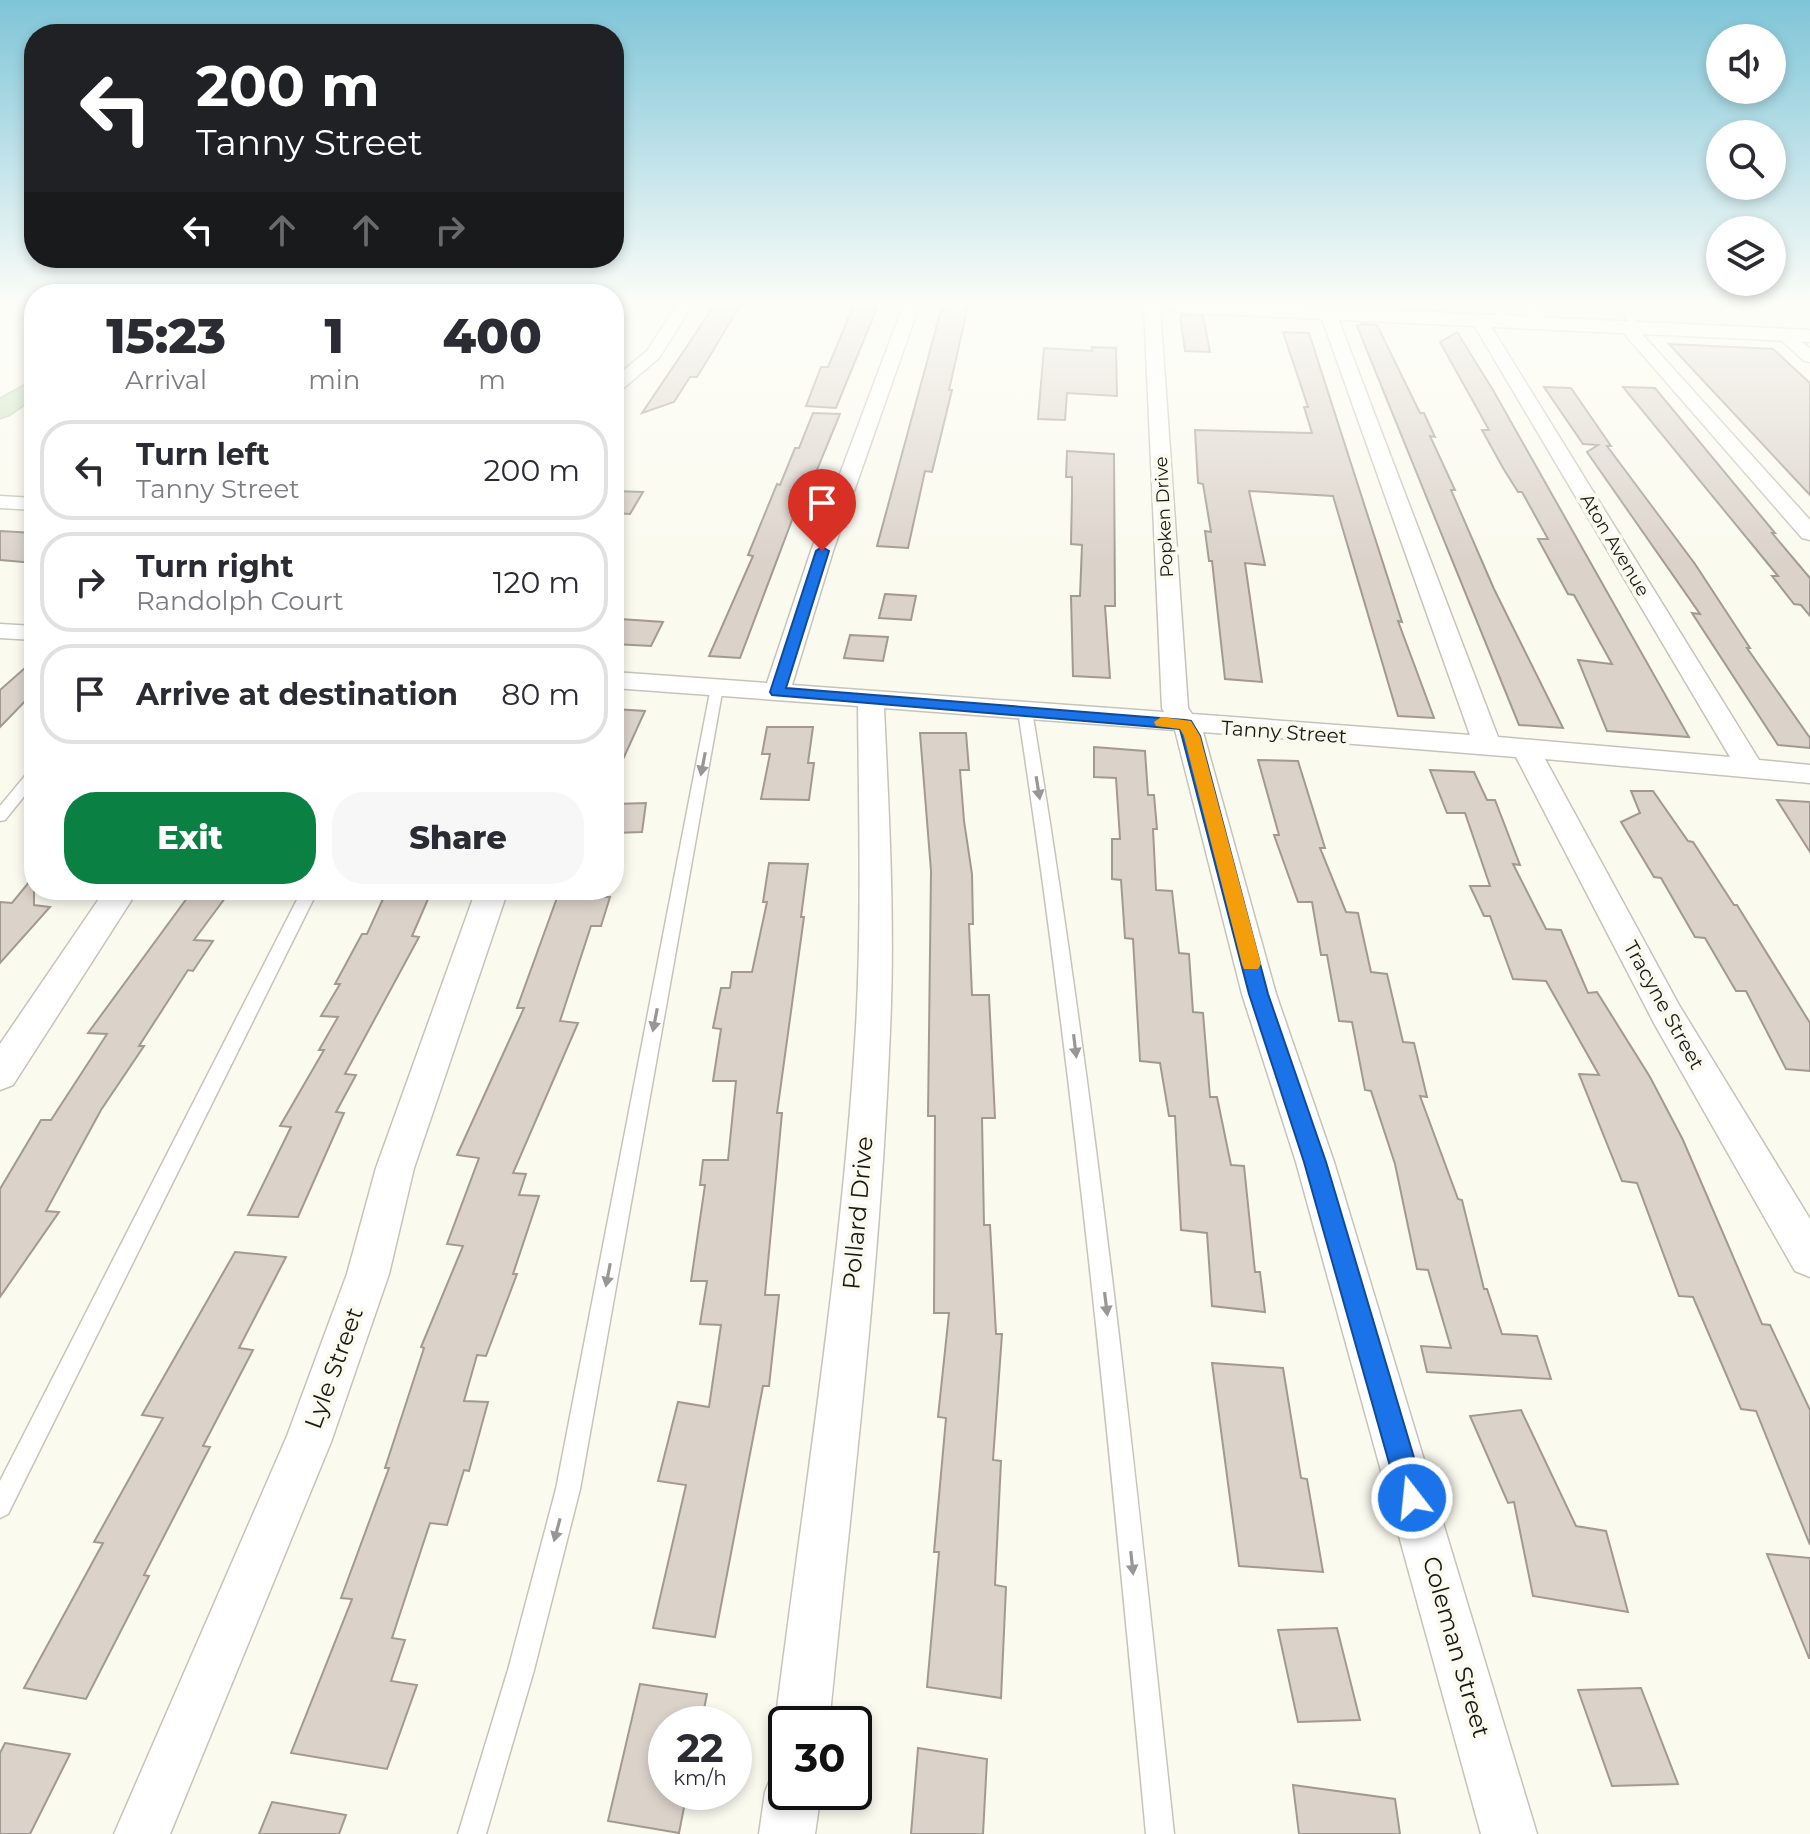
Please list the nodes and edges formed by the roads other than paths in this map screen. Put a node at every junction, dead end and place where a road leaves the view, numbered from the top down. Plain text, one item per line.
1 (880, 392) edge
2 (1157, 392) edge
3 (1357, 392) edge
4 (1537, 392) edge
5 (1688, 392) edge
6 (24, 394) edge
7 (0, 410) edge
8 (0, 502) edge
9 (24, 503) edge
10 (1810, 533) edge
11 (24, 633) edge
12 (2, 634) edge
13 (624, 681) edge
14 (717, 687) junction
15 (777, 692) junction
16 (871, 699) junction
17 (1025, 711) junction
18 (1185, 725) junction
19 (1487, 745) junction
20 (1526, 749) junction
21 (1751, 769) junction
22 (1810, 774) edge
23 (24, 786) edge
24 (0, 816) edge
25 (115, 900) edge
26 (305, 900) edge
27 (489, 900) edge
28 (0, 1074) edge
29 (1810, 1257) edge
30 (0, 1506) edge
31 (804, 1706) edge
32 (790, 1810) edge
33 (142, 1834) edge
34 (472, 1834) edge
35 (787, 1834) edge
36 (1160, 1834) edge
37 (1509, 1834) edge

1 - 15 street
2 - 18 street, Popken Drive
3 - 19 street
4 - 21 street, Aton Avenue
5 - 10 street
6 - 7 main road
8 - 9 street
11 - 12 street
13 - 14 street, Tanny Street
14 - 15 street, Tanny Street
14 -> 34 lane
15 - 16 street, Tanny Street
16 - 17 street, Tanny Street
16 - 31 street, Pollard Drive
17 - 18 street, Tanny Street
17 -> 36 lane
18 - 19 street, Tanny Street
18 - 37 street, Coleman Street
19 - 20 street, Tanny Street
20 - 21 street, Tanny Street
20 - 29 street, Tracyne Street
21 - 22 street, Tanny Street
23 - 24 lane
25 - 28 street
26 - 30 lane
27 - 33 street, Lyle Street
32 - 35 street

